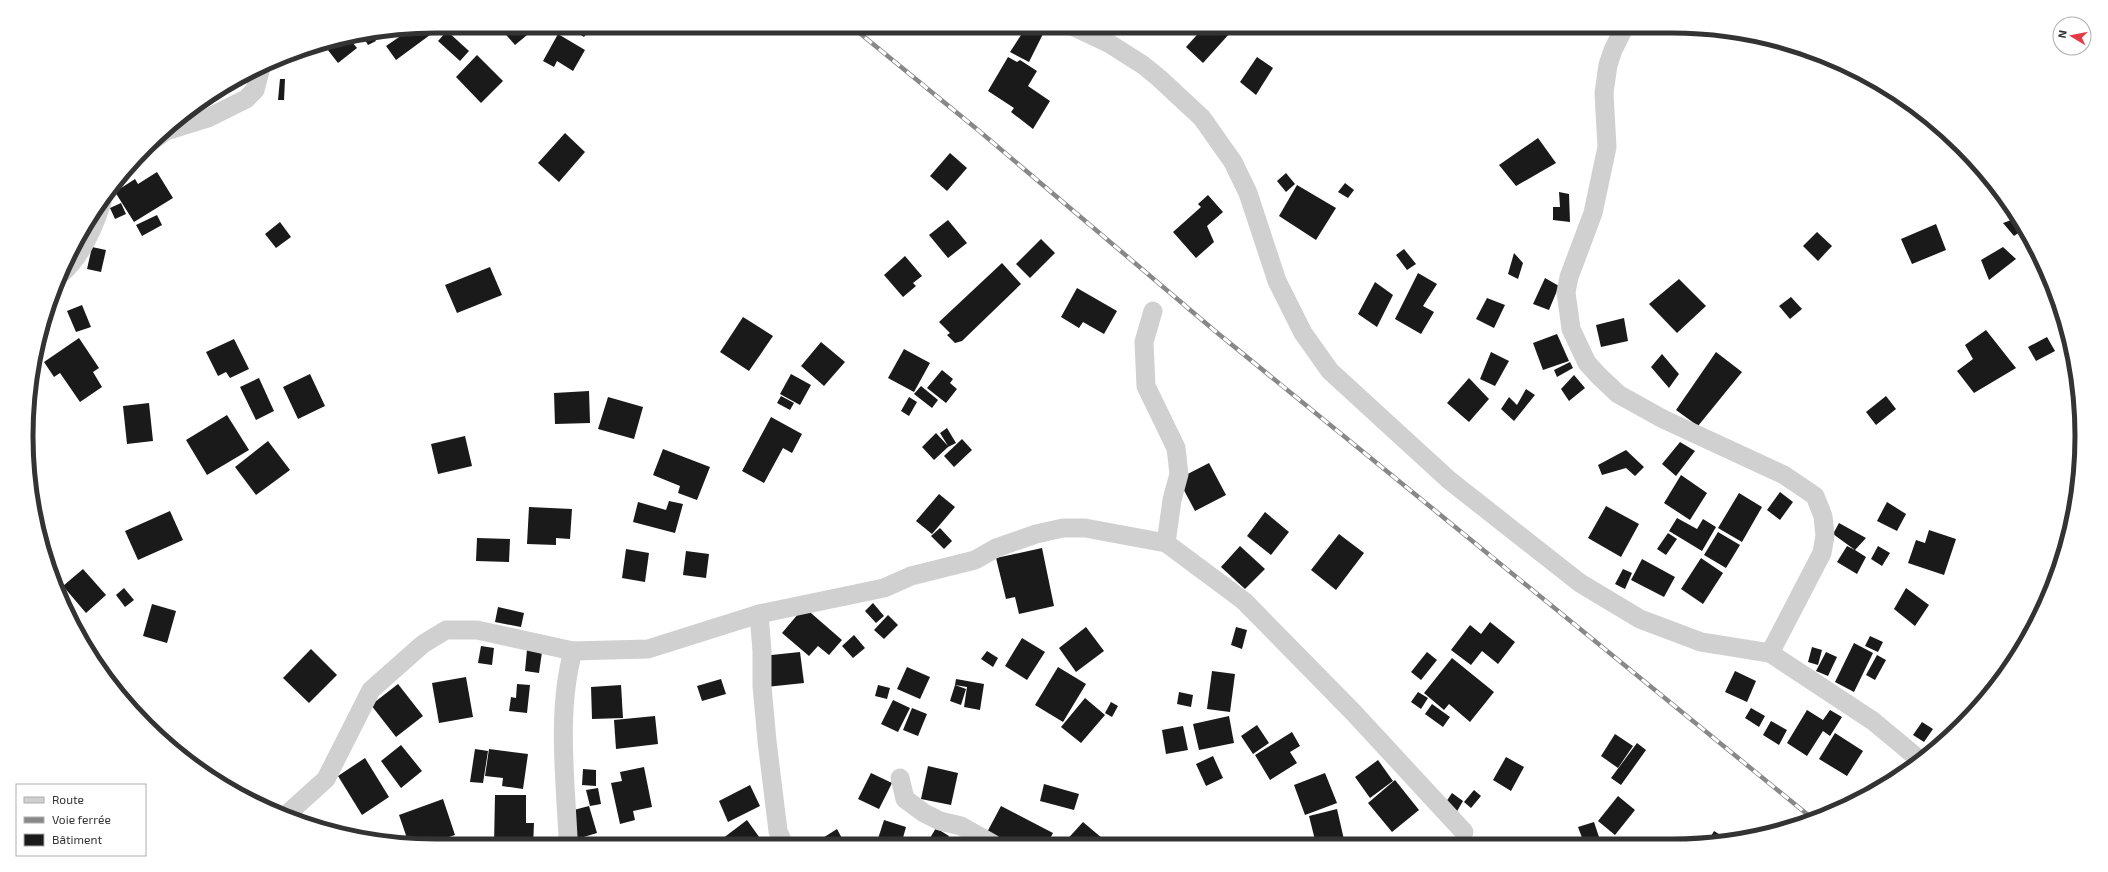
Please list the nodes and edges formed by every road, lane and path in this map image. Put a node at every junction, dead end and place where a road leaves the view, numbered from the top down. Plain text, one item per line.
1 (1087, 33) edge
2 (1622, 33) edge
3 (259, 75) edge
4 (176, 128) edge
5 (97, 219) edge
6 (78, 253) edge
7 (1153, 311) dead end
8 (1166, 543) junction
9 (759, 614) junction
10 (573, 651) junction
11 (1770, 653) junction
12 (1916, 757) edge
13 (900, 778) dead end
14 (290, 811) edge
15 (1464, 832) dead end
16 (568, 839) edge
17 (781, 839) edge
18 (985, 839) edge

1 - 11 street
2 - 11 street
3 - 4 street
5 - 6 street
7 - 8 street
8 - 9 street
8 - 15 street
9 - 10 street
9 - 17 street
10 - 14 street
10 - 16 street
11 - 12 street
13 - 18 street

